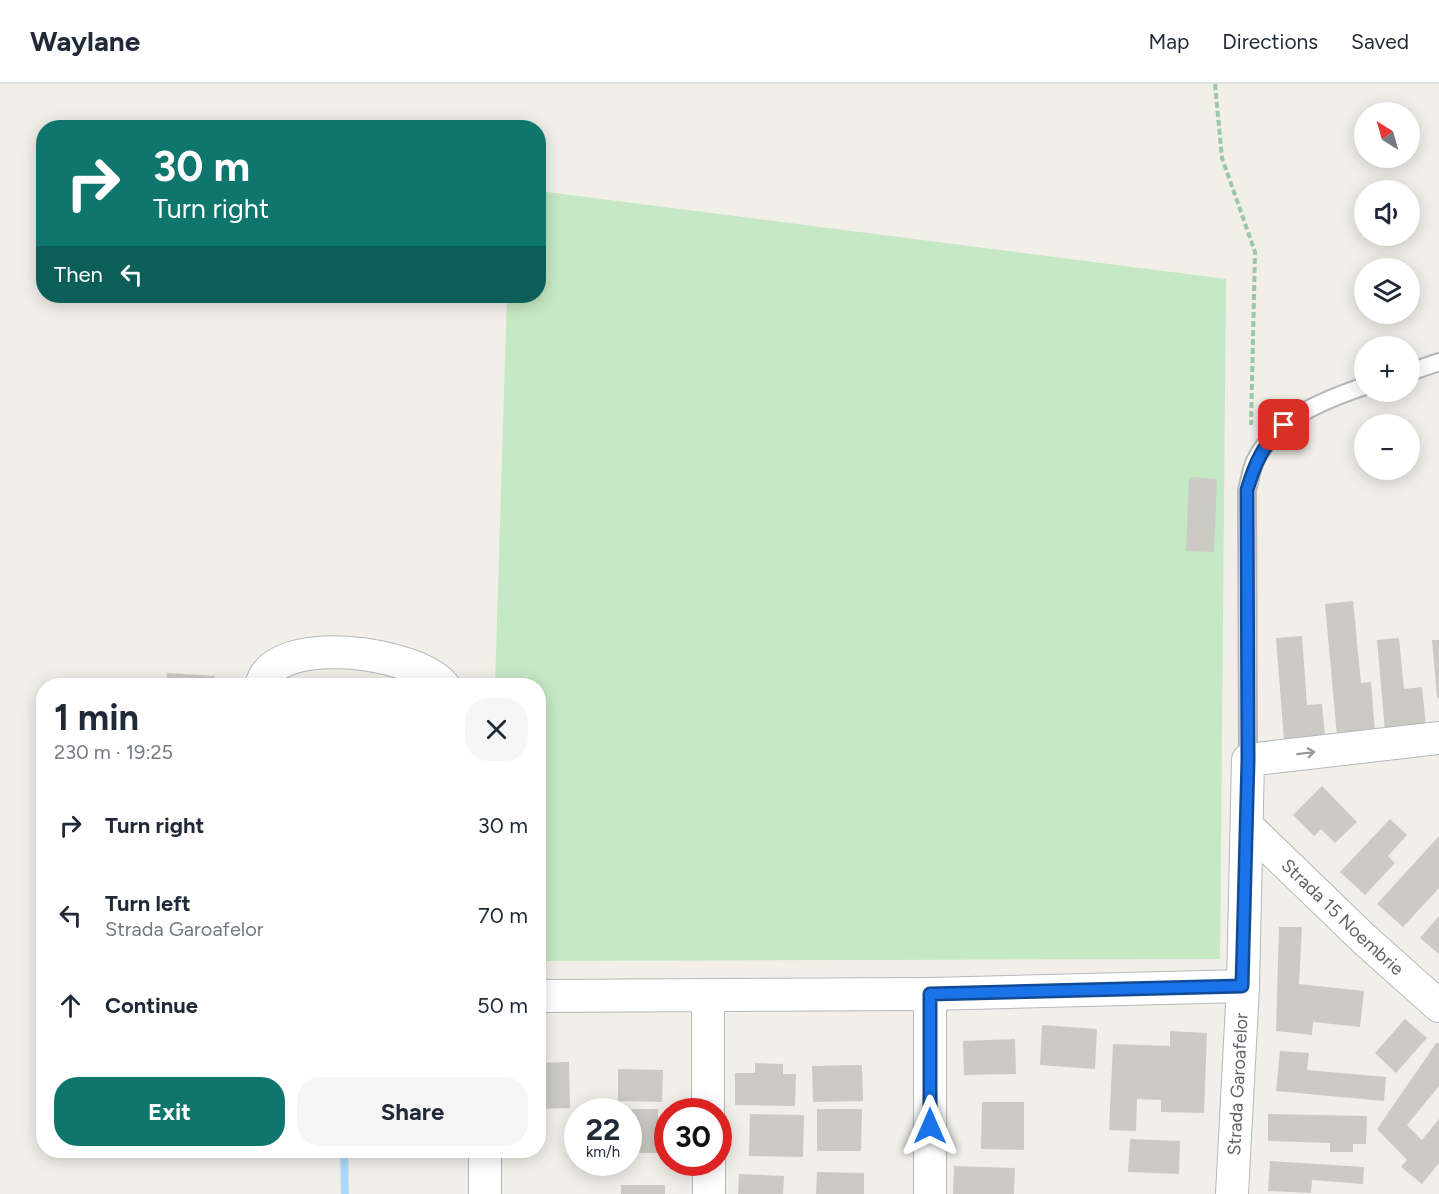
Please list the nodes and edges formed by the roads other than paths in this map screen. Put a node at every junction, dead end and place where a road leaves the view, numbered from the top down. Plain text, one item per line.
1 (1439, 362) edge
2 (1420, 369) edge
3 (1354, 390) edge
4 (264, 678) edge
5 (432, 678) edge
6 (1439, 738) edge
7 (1248, 760) junction
8 (1247, 826) junction
9 (1242, 986) junction
10 (930, 994) junction
11 (546, 996) edge
12 (708, 996) junction
13 (1439, 1006) edge
14 (708, 1098) edge
15 (485, 1158) edge
16 (708, 1176) edge
17 (484, 1194) edge
18 (709, 1194) edge
19 (930, 1194) edge
20 (1232, 1194) edge

1 - 2 lane
3 - 7 lane
4 - 5 street
7 -> 6 street
7 - 8 street, Strada Garoafelor
8 - 9 street, Strada Garoafelor
8 - 13 street, Strada 15 Noembrie
9 - 10 street
9 - 20 street, Strada Garoafelor
10 - 12 street
10 - 19 street
11 - 12 street
12 - 14 street
15 - 17 street
16 - 18 street

